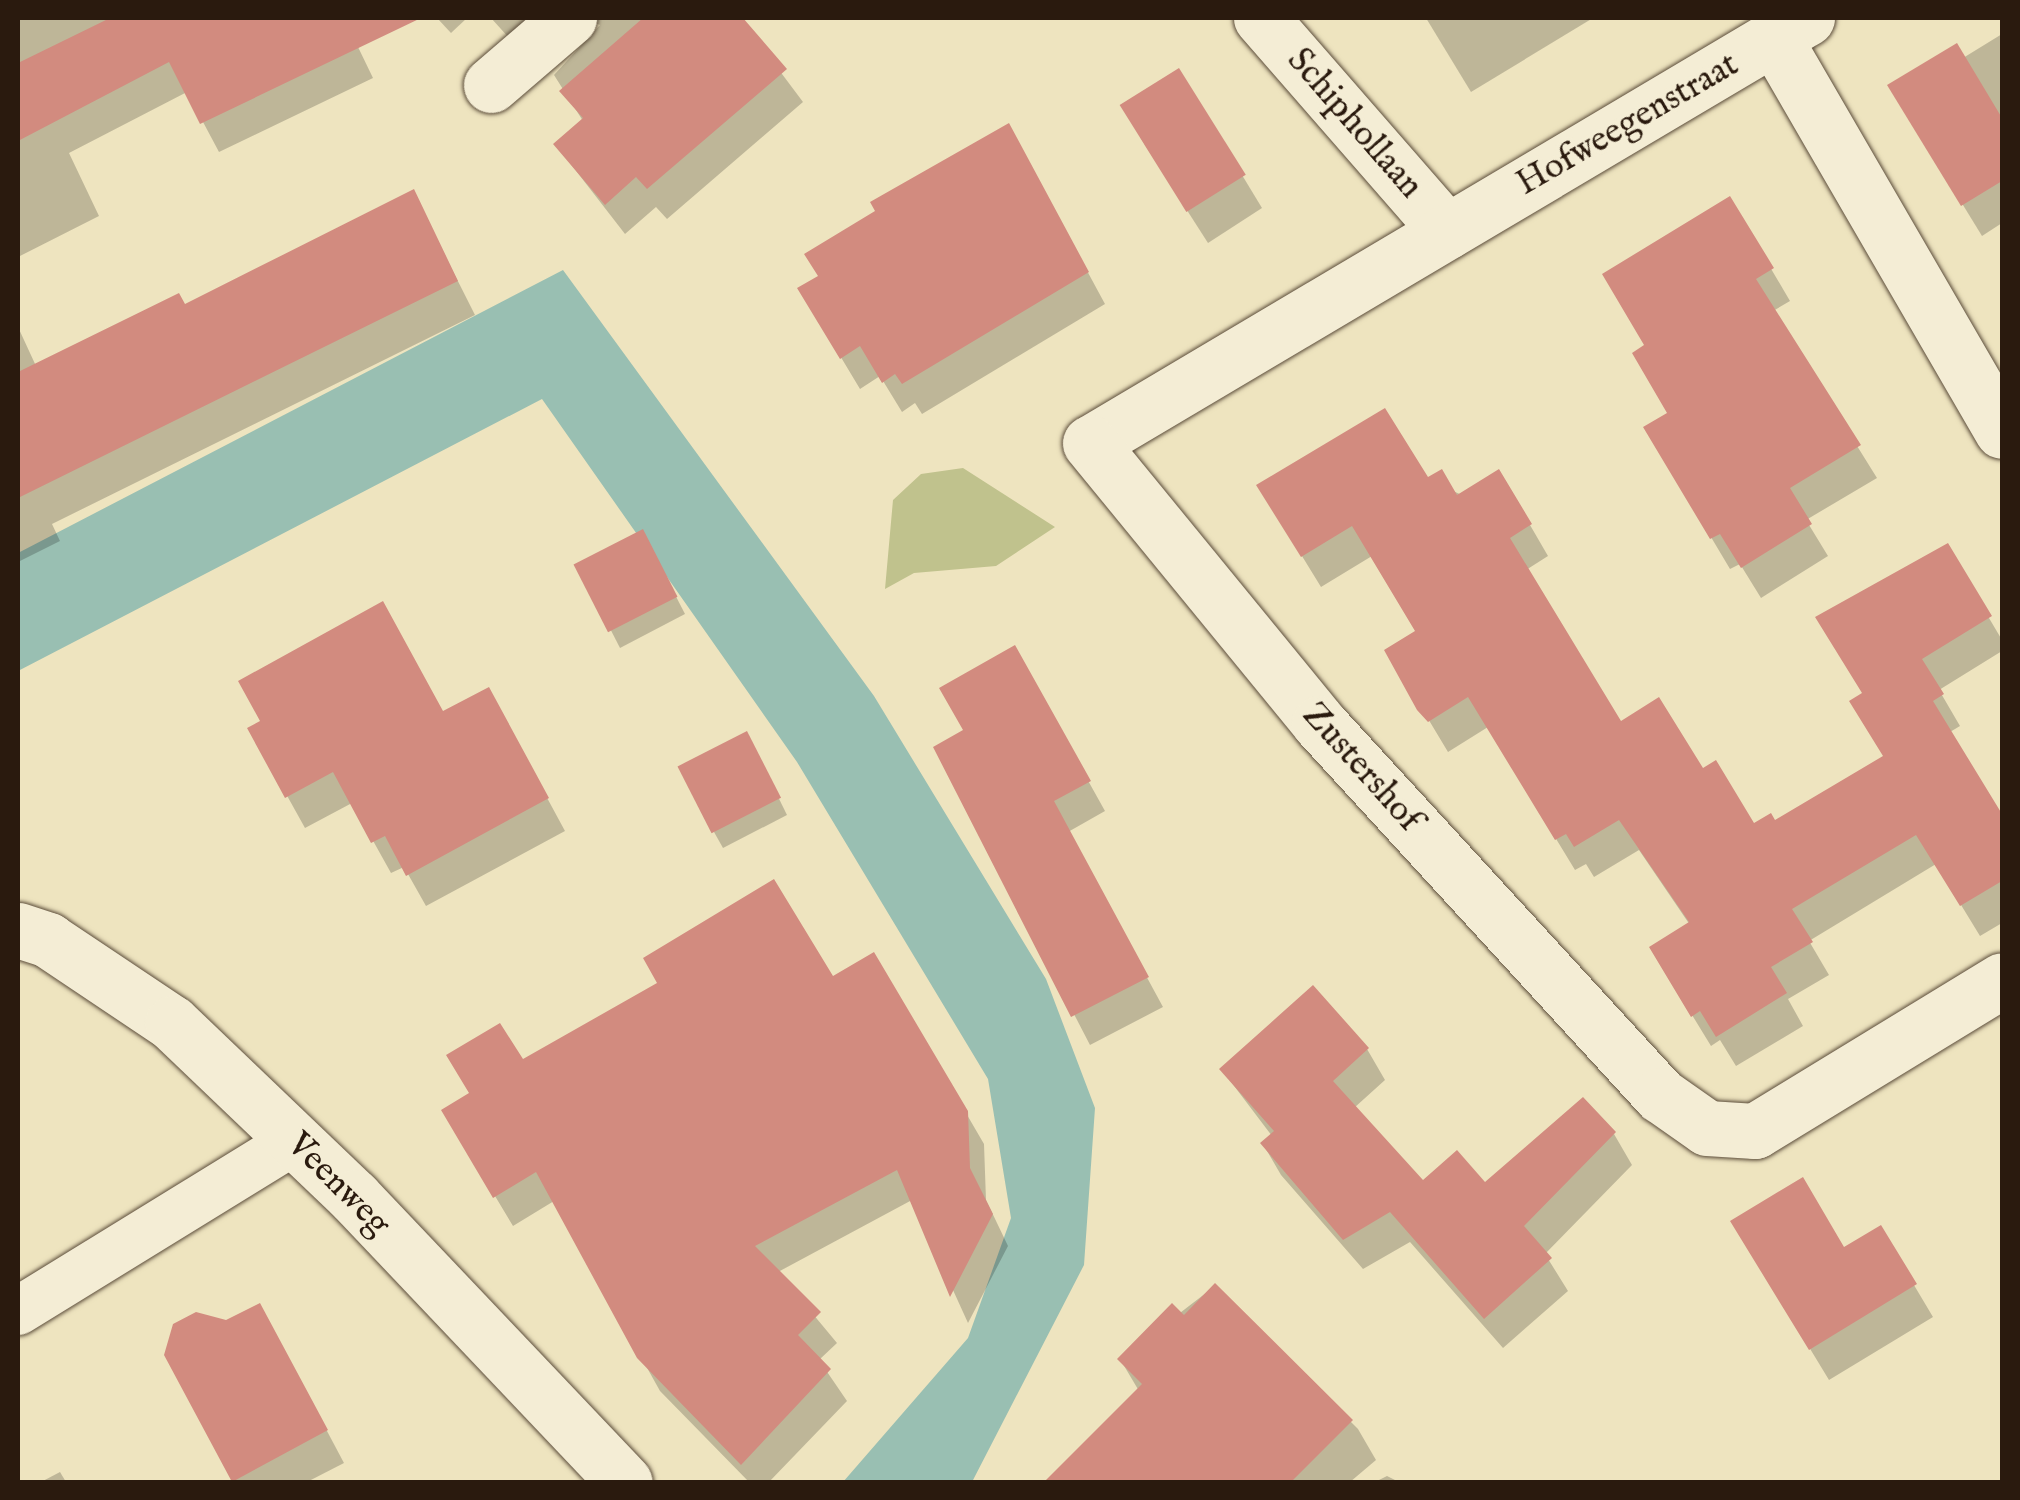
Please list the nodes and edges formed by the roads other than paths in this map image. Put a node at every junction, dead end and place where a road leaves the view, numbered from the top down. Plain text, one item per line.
1 (569, 18) edge
2 (1261, 18) edge
3 (1791, 28) edge
4 (491, 85) dead end
5 (1448, 230) junction
6 (2002, 431) edge
7 (18, 930) edge
8 (2002, 980) edge
9 (294, 1140) junction
10 (18, 1311) edge
11 (624, 1482) edge

1 - 4 street
2 - 5 street, Schiphollaan
3 - 5 street, Hofweegenstraat
3 - 6 street
5 - 8 street, Zustershof
7 - 9 street, Veenweg
9 - 10 lane
9 - 11 street, Veenweg

